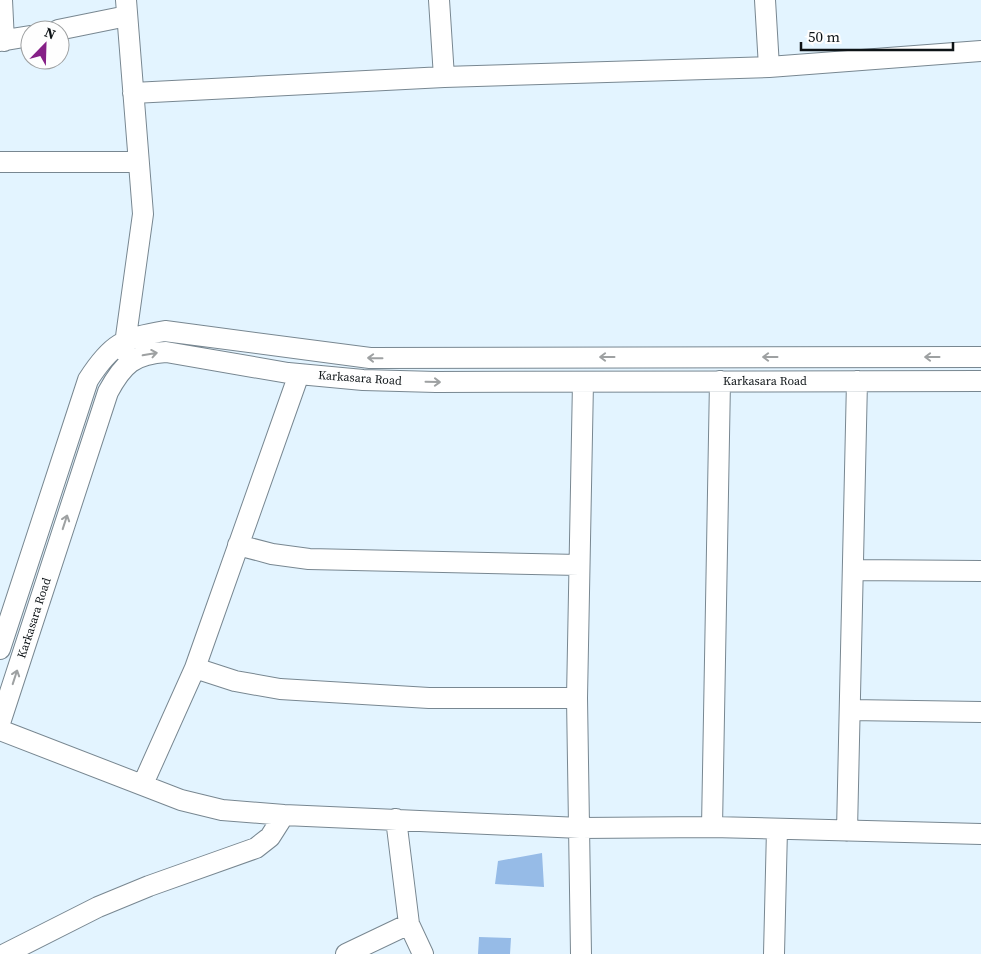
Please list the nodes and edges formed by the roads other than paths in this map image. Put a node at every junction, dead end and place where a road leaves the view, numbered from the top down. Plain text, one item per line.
1 (2, 0) edge
2 (439, 0) edge
3 (765, 0) edge
4 (126, 8) edge
5 (70, 26) edge
6 (20, 38) edge
7 (2, 41) edge
8 (981, 51) edge
9 (769, 67) junction
10 (444, 77) junction
11 (133, 93) junction
12 (0, 162) edge
13 (138, 162) junction
14 (125, 342) junction
15 (981, 357) edge
16 (122, 369) junction
17 (299, 374) junction
18 (720, 381) junction
19 (857, 381) junction
20 (981, 381) edge
21 (583, 382) junction
22 (238, 545) junction
23 (580, 565) junction
24 (853, 570) junction
25 (981, 571) edge
26 (0, 649) edge
27 (195, 668) junction
28 (577, 698) junction
29 (850, 710) junction
30 (981, 712) edge
31 (0, 723) edge
32 (0, 730) edge
33 (144, 784) junction
34 (284, 815) junction
35 (396, 819) junction
36 (712, 827) junction
37 (580, 828) junction
38 (777, 829) junction
39 (847, 830) junction
40 (981, 834) edge
41 (410, 924) junction
42 (6, 954) edge
43 (346, 954) edge
44 (423, 954) edge
45 (581, 954) edge
46 (774, 954) edge

1 - 7 street
2 - 10 street
3 - 9 street
4 - 5 street
4 - 11 street
6 - 7 street
8 - 9 street
9 - 10 street
10 - 11 street
11 - 13 street
12 - 13 street
13 - 14 street
15 -> 14 street, Karkasara Road
14 - 16 street
14 - 26 street, Karkasara Road
16 -> 17 street, Karkasara Road
31 -> 16 street, Karkasara Road
17 -> 21 street, Karkasara Road
17 - 22 street
18 - 19 street, Karkasara Road
18 - 21 street, Karkasara Road
18 - 36 street
19 - 20 street, Karkasara Road
19 - 24 street
21 - 23 street
22 - 23 street
22 - 27 street
23 - 28 street
24 - 25 street
24 - 29 street
27 - 28 street
27 - 33 street
28 - 37 street
29 - 30 street
29 - 39 street
32 - 33 street
33 - 34 street
34 - 35 street
34 - 42 street
35 - 37 street
35 - 41 street
36 - 37 street
36 - 38 street
37 - 45 street
38 - 39 street
38 - 46 street
39 - 40 street
41 - 43 street
41 - 44 street

